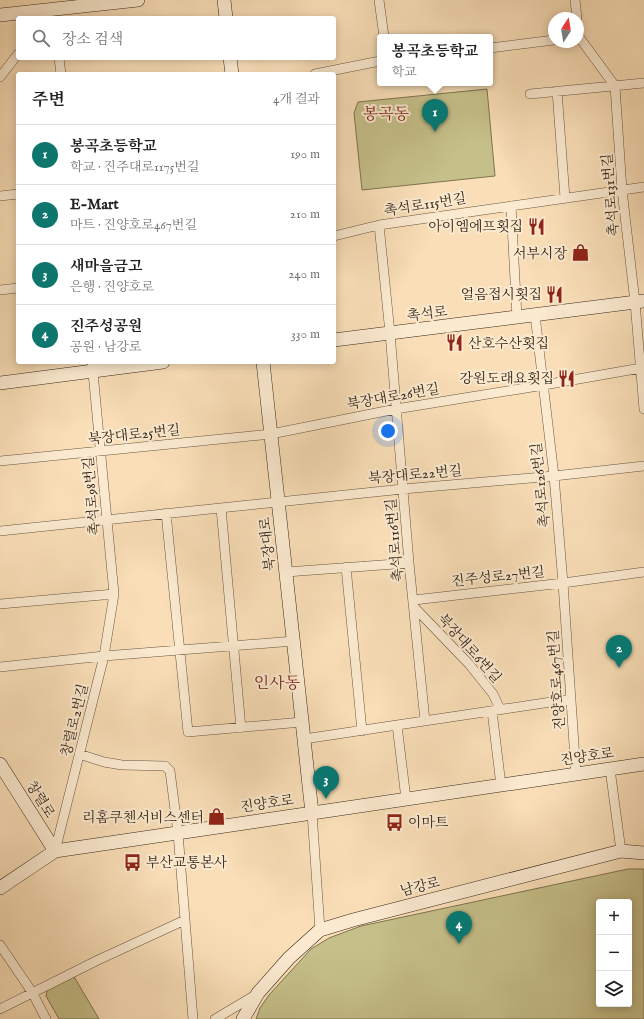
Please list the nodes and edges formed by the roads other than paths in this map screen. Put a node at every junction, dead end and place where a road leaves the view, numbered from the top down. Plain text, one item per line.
1 (138, 0) edge
2 (224, 0) edge
3 (379, 0) edge
4 (575, 0) edge
5 (50, 11) edge
6 (576, 12) edge
7 (0, 15) edge
8 (226, 16) edge
9 (384, 34) edge
10 (548, 41) edge
11 (584, 44) edge
12 (493, 48) edge
13 (16, 57) edge
14 (59, 60) edge
15 (230, 60) edge
16 (377, 62) edge
17 (60, 72) edge
18 (232, 72) edge
19 (326, 72) edge
20 (0, 77) edge
21 (644, 84) edge
22 (615, 86) junction
23 (557, 91) junction
24 (530, 94) dead end
25 (644, 187) edge
26 (622, 190) junction
27 (16, 194) edge
28 (0, 196) edge
29 (565, 198) junction
30 (511, 206) junction
31 (379, 225) junction
32 (336, 236) edge
33 (16, 288) edge
34 (0, 290) edge
35 (640, 302) edge
36 (535, 315) junction
37 (517, 317) junction
38 (390, 333) junction
39 (336, 340) edge
40 (128, 364) edge
41 (263, 364) edge
42 (93, 366) edge
43 (641, 368) junction
44 (0, 383) edge
45 (544, 385) junction
46 (396, 409) junction
47 (644, 409) edge
48 (271, 434) junction
49 (101, 451) junction
50 (0, 461) edge
51 (644, 466) edge
52 (554, 476) junction
53 (403, 489) junction
54 (278, 502) junction
55 (221, 508) junction
56 (166, 513) junction
57 (107, 519) junction
58 (0, 531) edge
59 (409, 563) junction
60 (346, 567) junction
61 (286, 572) junction
62 (644, 572) edge
63 (563, 583) junction
64 (114, 594) junction
65 (0, 604) edge
66 (414, 604) junction
67 (294, 641) junction
68 (234, 646) junction
69 (180, 650) junction
70 (104, 656) junction
71 (0, 667) edge
72 (571, 699) junction
73 (496, 710) junction
74 (425, 721) junction
75 (302, 722) junction
76 (397, 725) junction
77 (241, 728) junction
78 (362, 731) junction
79 (304, 740) junction
80 (79, 754) junction
81 (644, 764) edge
82 (0, 765) edge
83 (610, 769) junction
84 (576, 774) junction
85 (501, 785) junction
86 (406, 799) junction
87 (312, 813) junction
88 (178, 833) junction
89 (55, 851) junction
90 (621, 852) junction
91 (644, 853) edge
92 (0, 888) edge
93 (185, 920) junction
94 (320, 930) junction
95 (0, 944) edge
96 (32, 992) junction
97 (258, 993) junction
98 (0, 1009) edge
99 (46, 1019) edge
100 (192, 1019) edge
101 (216, 1019) edge
102 (243, 1019) edge

1 - 5 street
2 - 8 street
3 - 9 street
4 - 6 street
5 - 7 street
10 - 12 street
11 - 22 street
13 - 20 street
14 - 17 street
15 - 18 street
16 - 19 street
21 - 22 street
22 - 23 street
22 - 26 street, 촉석로131번길
23 - 24 street
23 - 29 street
25 - 26 street, 촉석로115번길
26 - 29 street, 촉석로115번길
26 - 35 street, 촉석로131번길
27 - 28 street
29 - 30 street, 촉석로115번길
30 - 31 street, 촉석로115번길
30 - 37 street
31 - 32 street
31 - 38 street, 촉석로115번길
33 - 34 street
35 - 36 street, 촉석로
35 - 43 street, 촉석로131번길
36 - 37 street, 촉석로
36 - 45 street, 촉석로126번길
37 - 38 street, 촉석로
38 - 39 street, 촉석로
38 - 46 street, 촉석로116번길
40 - 42 street
41 - 48 street, 북장대로
42 - 44 street
42 - 49 street, 촉석로98번길
43 - 45 street
43 - 47 street, 촉석로131번길
45 - 46 street, 북장대로26번길
45 - 52 street, 촉석로126번길
46 - 48 street, 북장대로26번길
46 - 53 street, 촉석로116번길
48 - 49 street, 북장대로25번길
48 - 54 street, 북장대로
49 - 50 street, 북장대로25번길
49 - 57 street, 촉석로98번길
51 - 52 street, 북장대로22번길
52 - 53 street, 북장대로22번길
52 - 63 street, 촉석로126번길
53 - 54 street, 북장대로22번길
53 - 59 street, 촉석로116번길
54 - 55 street, 북장대로22번길
54 - 61 street, 북장대로
55 - 56 street, 북장대로22번길
55 - 68 street
56 - 57 street, 북장대로22번길
56 - 69 street
57 - 58 street, 북장대로22번길
57 - 64 street, 촉석로98번길
59 - 60 street
59 - 66 street, 촉석로116번길
60 - 61 street
60 - 78 street
61 - 67 street, 북장대로
62 - 63 street, 진주성로27번길
63 - 66 street, 진주성로27번길
63 - 72 street, 진양호로467번길
64 - 65 street
64 - 70 street, 창렬로2번길
66 - 73 street, 북장대로6번길
66 - 74 street
67 - 68 street
67 - 75 street, 북장대로
68 - 69 street
68 - 77 street
69 - 70 street
69 - 77 street
70 - 71 street
70 - 80 street, 창렬로2번길
72 - 73 street
72 - 84 street, 진양호로467번길
73 - 74 street
73 - 85 street, 북장대로6번길
74 - 76 street
75 - 77 street
75 - 79 street, 북장대로
76 - 78 street
76 - 86 street
78 - 79 street
79 - 87 street, 북장대로
80 - 88 street
80 - 89 street, 창렬로2번길
81 - 83 street, 진양호로
82 - 89 street, 창렬로
83 - 84 street, 진양호로
83 - 90 street
84 - 85 street, 진양호로
85 - 86 street, 진양호로
86 - 87 street, 진양호로
87 - 88 street, 진양호로
87 - 94 street
88 - 89 street, 진양호로
88 - 93 street
89 - 92 street, 진양호로
90 - 91 street, 남강로
90 - 94 street, 남강로
93 - 96 street
93 - 100 street
94 - 97 street, 남강로
95 - 96 street
96 - 98 street
96 - 99 street
97 - 101 street
97 - 102 street, 남강로

